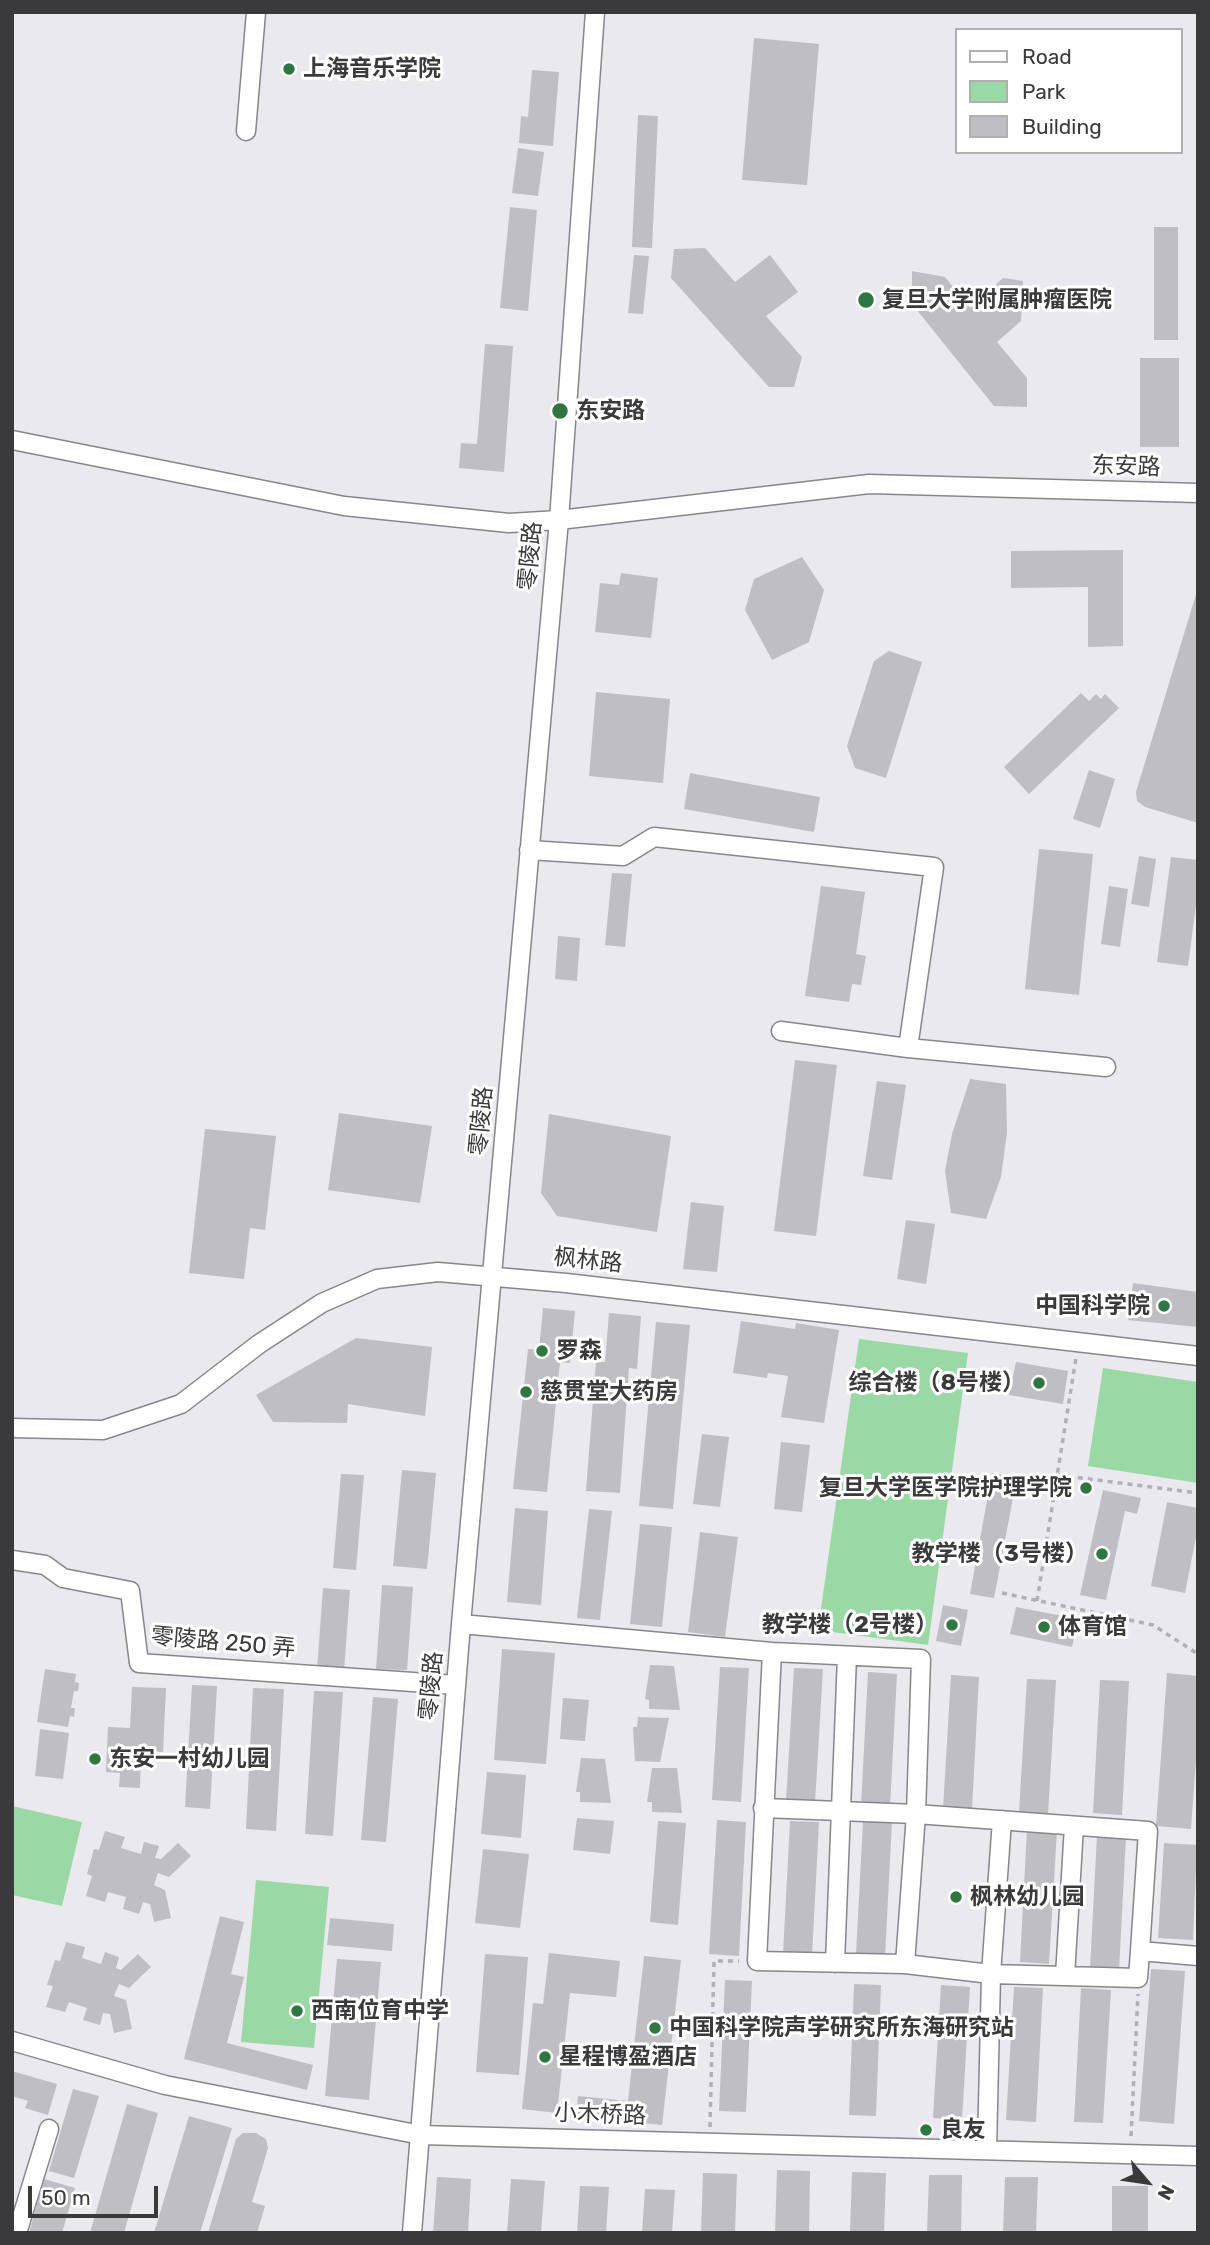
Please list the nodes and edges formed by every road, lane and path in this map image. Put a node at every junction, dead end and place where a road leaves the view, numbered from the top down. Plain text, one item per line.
1 (256, 12) edge
2 (595, 12) edge
3 (246, 131) dead end
4 (12, 440) edge
5 (1198, 493) edge
6 (559, 520) junction
7 (528, 850) junction
8 (781, 1031) dead end
9 (908, 1048) junction
10 (1106, 1068) dead end
11 (494, 1277) junction
12 (1078, 1342) junction
13 (1198, 1356) edge
14 (12, 1428) edge
15 (1058, 1475) junction
16 (1198, 1493) edge
17 (12, 1560) edge
18 (1002, 1593) dead end
19 (1037, 1601) junction
20 (461, 1624) junction
21 (772, 1652) junction
22 (1198, 1654) edge
23 (847, 1656) junction
24 (456, 1685) junction
25 (762, 1808) junction
26 (839, 1811) junction
27 (916, 1814) junction
28 (1002, 1821) junction
29 (1074, 1826) junction
30 (1140, 1951) junction
31 (1198, 1956) edge
32 (757, 1961) junction
33 (835, 1963) junction
34 (905, 1964) junction
35 (991, 1974) junction
36 (1065, 1976) junction
37 (1138, 1978) junction
38 (12, 2041) edge
39 (49, 2129) dead end
40 (421, 2135) junction
41 (709, 2143) junction
42 (987, 2150) junction
43 (1130, 2154) junction
44 (1198, 2156) edge
45 (17, 2233) edge
46 (412, 2233) edge

1 - 3 street
2 - 6 street, 零陵路
4 - 6 street, 东安路
5 - 6 street, 东安路
6 - 7 street, 零陵路
7 - 9 street
7 - 11 street, 零陵路
8 - 9 street
9 - 10 street
11 - 12 street, 枫林路
11 - 14 street, 枫林路
11 - 20 street, 零陵路
12 - 13 street, 枫林路
12 - 15 path
15 - 16 path
15 - 19 path
17 - 24 street, 零陵路 250 弄
18 - 19 path
19 - 22 path
20 - 21 street
20 - 24 street, 零陵路
21 - 23 street
21 - 25 street
23 - 26 street
23 - 27 street
24 - 40 street, 零陵路
25 - 26 street
25 - 32 street
26 - 27 street
26 - 33 street
27 - 28 street
27 - 34 street
28 - 29 street
28 - 35 street
29 - 30 street
29 - 36 street
30 - 31 street
30 - 37 street
32 - 33 street
32 - 41 path
33 - 34 street
34 - 35 street
35 - 36 street
35 - 42 street
36 - 37 street
37 - 43 path
38 - 40 street, 小木桥路
39 - 45 street
40 - 41 street, 小木桥路
40 - 46 street, 零陵路
41 - 42 street, 小木桥路
42 - 43 street, 小木桥路
43 - 44 street, 小木桥路

